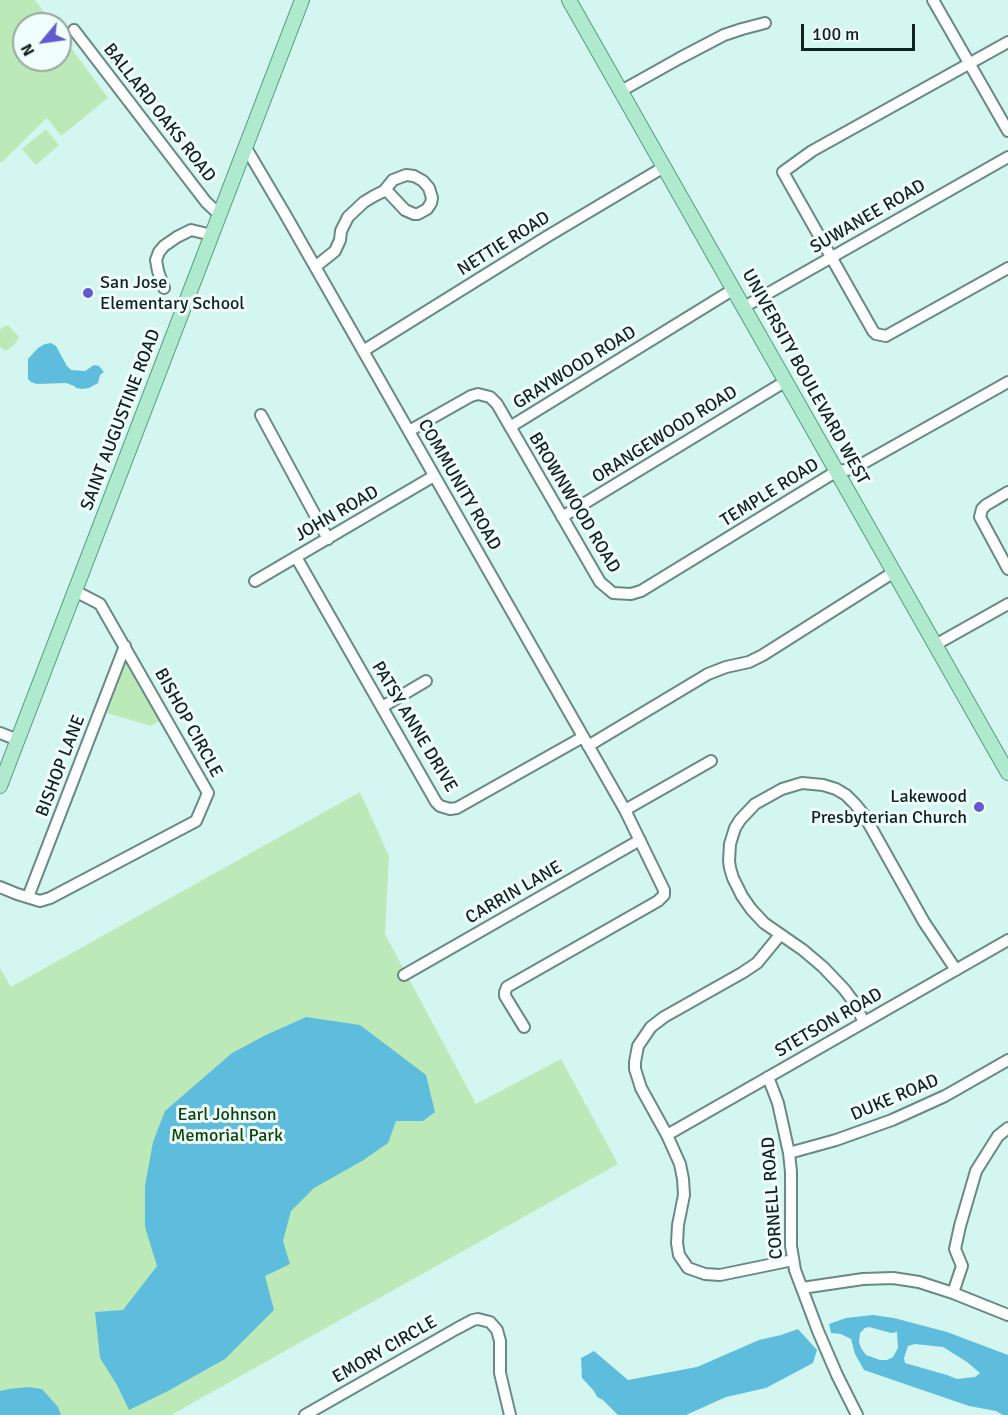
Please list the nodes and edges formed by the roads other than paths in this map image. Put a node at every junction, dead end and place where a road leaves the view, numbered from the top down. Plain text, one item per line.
1 (302, 0) edge
2 (569, 0) edge
3 (933, 0) edge
4 (765, 23) dead end
5 (74, 30) dead end
6 (1008, 42) edge
7 (969, 63) junction
8 (621, 91) junction
9 (1008, 131) edge
10 (246, 148) junction
11 (1008, 157) edge
12 (664, 167) junction
13 (384, 191) junction
14 (220, 215) junction
15 (212, 236) junction
16 (831, 257) junction
17 (315, 267) junction
18 (1008, 268) edge
19 (164, 288) dead end
20 (734, 289) junction
21 (744, 307) junction
22 (363, 351) junction
23 (786, 381) junction
24 (1008, 382) edge
25 (261, 416) dead end
26 (510, 427) junction
27 (409, 431) junction
28 (837, 471) junction
29 (434, 476) junction
30 (1008, 492) edge
31 (562, 517) junction
32 (328, 539) junction
33 (296, 557) junction
34 (1008, 569) edge
35 (894, 572) junction
36 (255, 581) dead end
37 (75, 591) junction
38 (613, 593) joint
39 (1008, 604) edge
40 (935, 645) junction
41 (125, 646) junction
42 (426, 681) dead end
43 (382, 707) junction
44 (0, 733) edge
45 (18, 740) junction
46 (585, 741) junction
47 (711, 761) dead end
48 (1008, 773) edge
49 (0, 786) edge
50 (625, 810) junction
51 (640, 840) junction
52 (0, 887) edge
53 (28, 897) junction
54 (780, 935) junction
55 (1008, 940) edge
56 (956, 970) junction
57 (404, 975) dead end
58 (864, 1022) junction
59 (524, 1027) dead end
60 (1008, 1060) edge
61 (768, 1077) junction
62 (1008, 1128) edge
63 (666, 1135) junction
64 (789, 1153) junction
65 (793, 1260) junction
66 (802, 1288) junction
67 (952, 1293) junction
68 (1005, 1311) edge
69 (305, 1415) edge
70 (510, 1415) edge
71 (857, 1415) edge

1 - 10 main road, SAINT AUGUSTINE ROAD
2 - 8 main road, UNIVERSITY BOULEVARD WEST
3 - 7 street
4 - 8 street
5 - 14 street, BALLARD OAKS ROAD
6 - 7 street
7 - 9 street
7 - 16 street
8 - 12 main road, UNIVERSITY BOULEVARD WEST
10 - 14 main road, SAINT AUGUSTINE ROAD
10 - 17 street, COMMUNITY ROAD
11 - 16 street, SUWANEE ROAD
12 - 20 main road, UNIVERSITY BOULEVARD WEST
12 - 22 street, NETTIE ROAD
13 - 13 street
13 - 17 street
14 - 15 main road, SAINT AUGUSTINE ROAD
15 - 19 street
15 - 37 main road, SAINT AUGUSTINE ROAD
16 - 18 street
16 - 21 street, SUWANEE ROAD
17 - 22 street, COMMUNITY ROAD
20 - 21 main road, UNIVERSITY BOULEVARD WEST
20 - 26 street, GRAYWOOD ROAD
21 - 23 main road, UNIVERSITY BOULEVARD WEST
22 - 27 street, COMMUNITY ROAD
23 - 28 main road, UNIVERSITY BOULEVARD WEST
23 - 31 street, ORANGEWOOD ROAD
24 - 28 street, TEMPLE ROAD
25 - 32 street
26 - 27 street, GRAYWOOD ROAD
26 - 31 street, BROWNWOOD ROAD
27 - 29 street, COMMUNITY ROAD
28 - 35 main road, UNIVERSITY BOULEVARD WEST
28 - 38 street, TEMPLE ROAD
29 - 32 street, JOHN ROAD
29 - 46 street, COMMUNITY ROAD
30 - 34 street
31 - 38 street, BROWNWOOD ROAD
32 - 33 street, JOHN ROAD
33 - 36 street, JOHN ROAD
33 - 43 street, PATSY ANNE DRIVE
35 - 40 main road, UNIVERSITY BOULEVARD WEST
35 - 46 street, PATSY ANNE DRIVE
37 - 41 street, BISHOP CIRCLE
37 - 45 main road, SAINT AUGUSTINE ROAD
39 - 40 street
40 - 48 main road, UNIVERSITY BOULEVARD WEST
41 - 53 street, BISHOP LANE
41 - 53 street, BISHOP CIRCLE
42 - 43 street
43 - 46 street, PATSY ANNE DRIVE
44 - 45 street
45 - 49 main road, SAINT AUGUSTINE ROAD
46 - 50 street, COMMUNITY ROAD
47 - 50 street
50 - 51 street, COMMUNITY ROAD
51 - 57 street, CARRIN LANE
51 - 59 street, COMMUNITY ROAD
52 - 53 street, BISHOP CIRCLE
54 - 56 street
54 - 58 street
54 - 63 street
55 - 56 street, STETSON ROAD
56 - 58 street, STETSON ROAD
58 - 61 street, STETSON ROAD
60 - 64 street, DUKE ROAD
61 - 63 street, STETSON ROAD
61 - 64 street, CORNELL ROAD
62 - 67 street
63 - 65 street
64 - 65 street, CORNELL ROAD
65 - 66 street, CORNELL ROAD
66 - 67 street
66 - 71 street, CORNELL ROAD
67 - 68 street
69 - 70 street, EMORY CIRCLE

